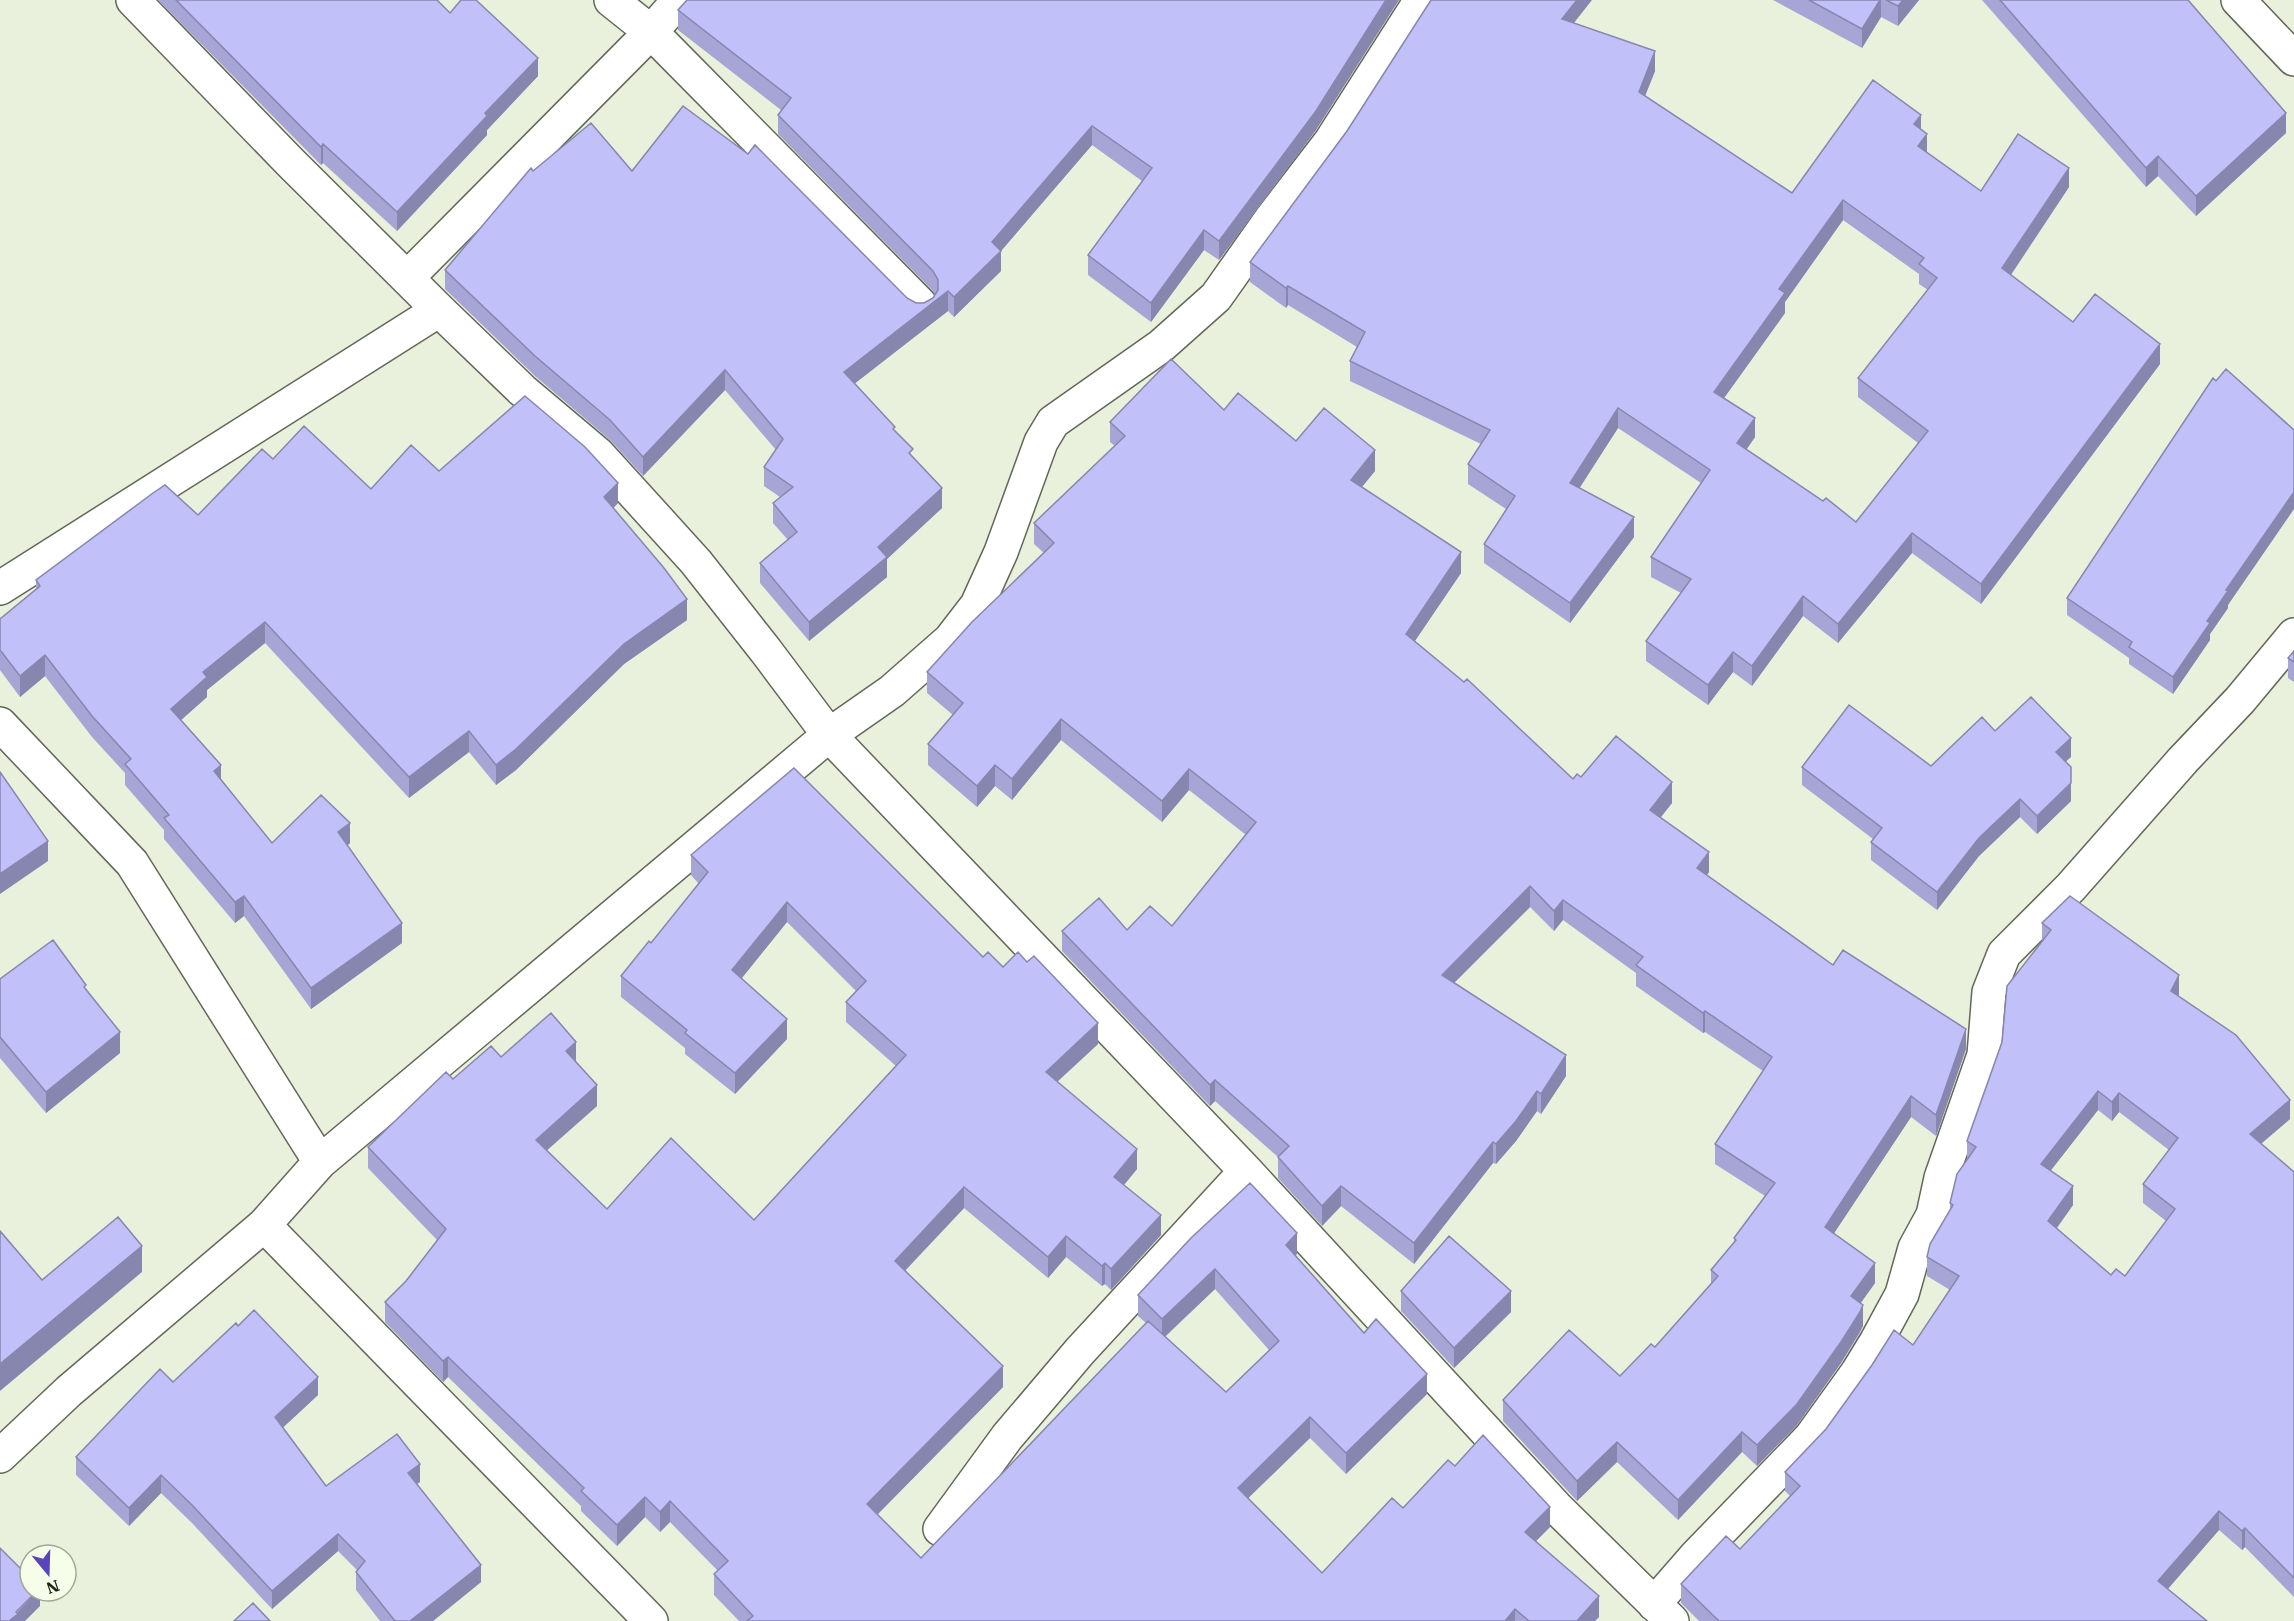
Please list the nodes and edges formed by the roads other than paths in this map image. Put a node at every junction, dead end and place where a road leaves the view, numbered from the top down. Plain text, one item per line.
1 (133, 0) edge
2 (611, 0) edge
3 (679, 0) edge
4 (1421, 0) edge
5 (2238, 0) edge
6 (651, 32) junction
7 (2294, 59) edge
8 (408, 277) junction
9 (920, 304) edge
10 (439, 310) junction
11 (0, 588) edge
12 (2294, 635) edge
13 (0, 724) edge
14 (829, 735) junction
15 (320, 1162) junction
16 (1246, 1171) junction
17 (264, 1225) junction
18 (0, 1456) edge
19 (940, 1529) dead end
20 (1663, 1612) edge
21 (651, 1621) edge

1 - 8 street
2 - 6 street
3 - 6 street
4 - 14 street
5 - 7 street
6 - 8 street
6 - 9 street
8 - 10 street
10 - 11 street
10 - 14 street
12 - 20 street
13 - 15 street
14 - 15 street
14 - 16 street
15 - 17 street
16 - 19 street
16 - 20 street
17 - 18 street
17 - 21 street

